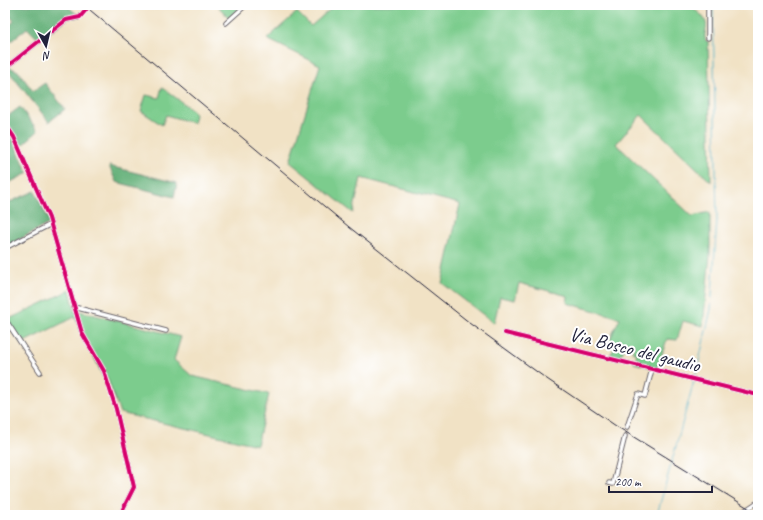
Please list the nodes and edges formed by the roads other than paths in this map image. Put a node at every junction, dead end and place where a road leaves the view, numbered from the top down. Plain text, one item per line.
1 (246, 5) edge
2 (708, 5) edge
3 (86, 11) tunnel mouth
4 (226, 23) dead end
5 (708, 38) dead end
6 (5, 68) edge
7 (5, 124) edge
8 (51, 224) junction
9 (5, 248) edge
10 (74, 307) junction
11 (5, 319) edge
12 (166, 331) dead end
13 (506, 333) dead end
14 (652, 369) junction
15 (40, 372) dead end
16 (758, 395) edge
17 (627, 427) tunnel mouth
18 (625, 436) tunnel mouth
19 (609, 483) dead end
20 (758, 502) edge
21 (120, 515) edge
22 (738, 515) edge

1 - 4 street
2 - 5 street
3 - 6 street
7 - 8 street
8 - 9 street
8 - 10 street
10 - 12 street
10 - 21 street
11 - 15 street
13 - 14 street, Via Bosco del gaudio
14 - 16 street, Via Bosco del gaudio
14 - 17 street
18 - 19 street
20 - 22 street

